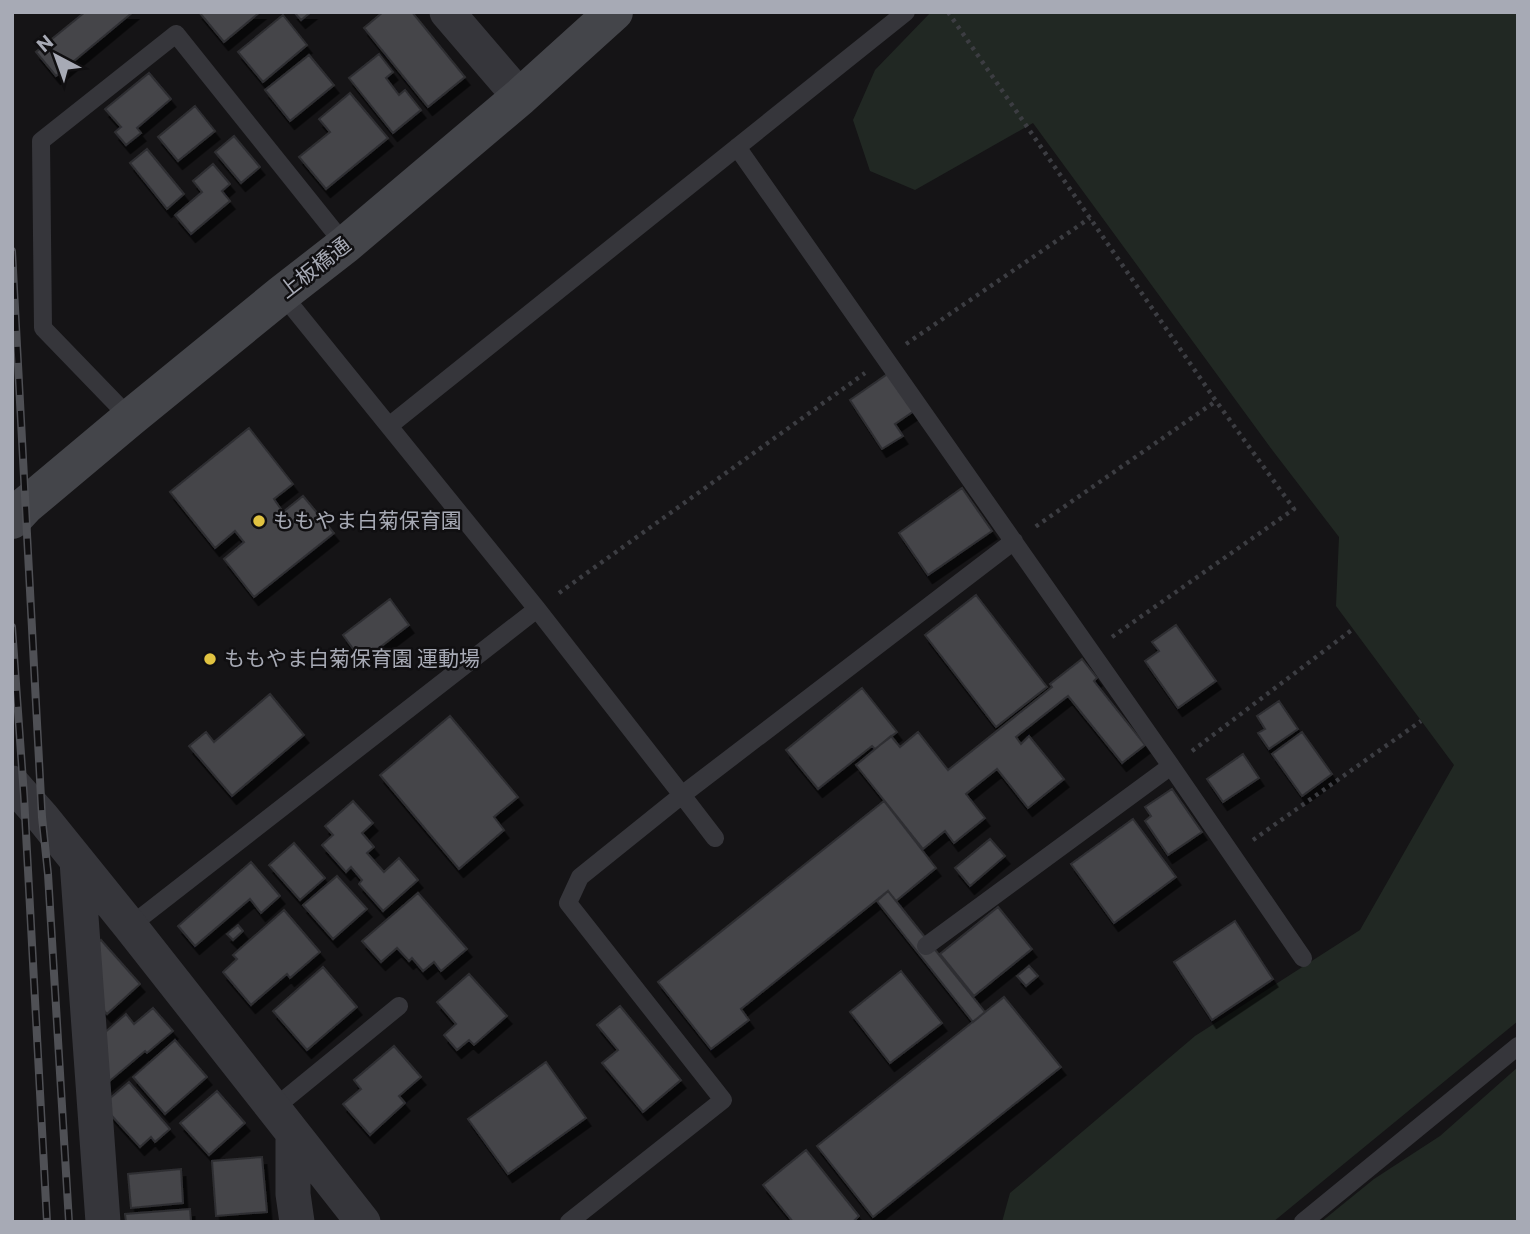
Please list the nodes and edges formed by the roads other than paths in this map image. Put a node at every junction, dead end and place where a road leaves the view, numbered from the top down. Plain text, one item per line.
1 (447, 12) edge
2 (614, 12) edge
3 (906, 12) edge
4 (520, 97) junction
5 (737, 147) junction
6 (345, 244) junction
7 (282, 294) junction
8 (130, 418) junction
9 (389, 426) junction
10 (12, 520) edge
11 (1014, 541) junction
12 (537, 609) junction
13 (1171, 766) junction
14 (12, 783) edge
15 (682, 795) junction
16 (715, 838) dead end
17 (77, 861) junction
18 (130, 926) junction
19 (926, 946) dead end
20 (1303, 958) dead end
21 (399, 1006) dead end
22 (1518, 1046) edge
23 (283, 1122) junction
24 (103, 1222) edge
25 (297, 1222) edge
26 (363, 1222) edge
27 (569, 1222) edge
28 (1303, 1222) edge

1 - 4 street
2 - 4 street, 上板橋通
3 - 5 lane
4 - 6 street, 上板橋通
5 - 9 lane
5 - 11 lane
6 - 7 street, 上板橋通
6 - 8 lane
7 - 8 street, 上板橋通
7 - 9 lane
8 - 10 street, 上板橋通
9 - 12 lane
11 - 13 lane
11 - 15 lane
12 - 15 lane
12 - 18 lane
13 - 19 lane
13 - 20 lane
14 - 17 street
15 - 16 lane
15 - 27 lane
17 - 18 street
17 - 24 street
18 - 23 street
21 - 23 lane
22 - 28 lane
23 - 25 street
23 - 26 street

